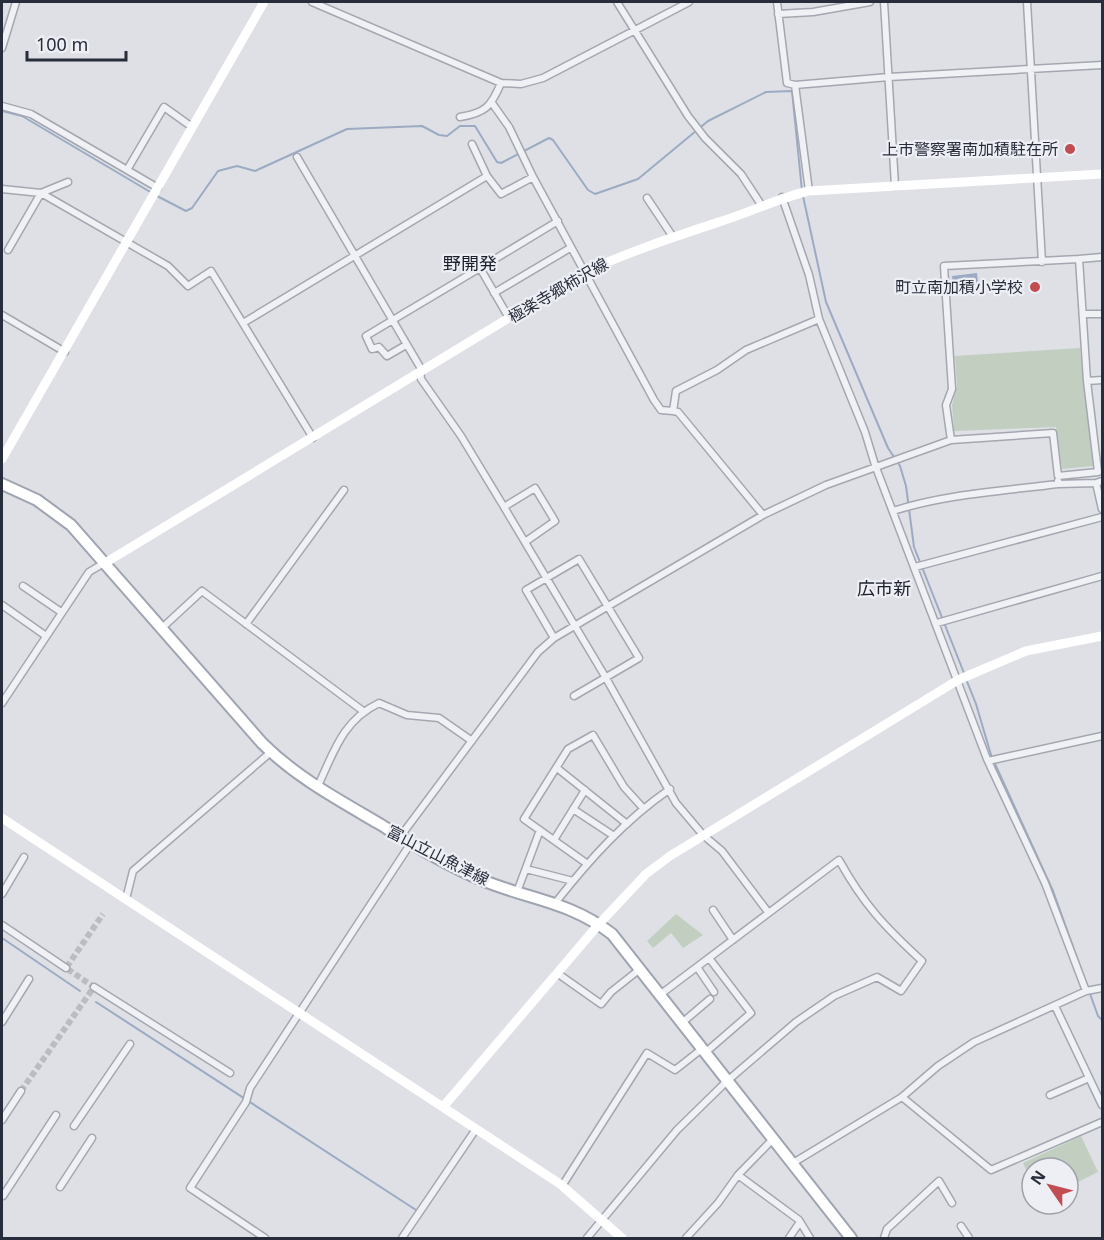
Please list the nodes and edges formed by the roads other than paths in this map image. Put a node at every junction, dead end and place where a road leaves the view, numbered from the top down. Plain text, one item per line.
1 (16, 2) edge
2 (264, 2) edge
3 (312, 2) edge
4 (617, 2) edge
5 (689, 2) edge
6 (777, 2) edge
7 (870, 2) edge
8 (884, 2) edge
9 (1027, 2) edge
10 (778, 14) junction
11 (634, 30) junction
12 (2, 48) edge
13 (1102, 65) edge
14 (1030, 69) junction
15 (889, 77) junction
16 (501, 83) junction
17 (795, 85) junction
18 (492, 103) junction
19 (2, 106) edge
20 (460, 117) dead end
21 (192, 127) junction
22 (471, 144) dead end
23 (297, 157) dead end
24 (127, 170) junction
25 (1102, 174) edge
26 (487, 176) junction
27 (533, 177) junction
28 (1038, 177) junction
29 (68, 182) dead end
30 (896, 186) junction
31 (158, 188) junction
32 (2, 189) edge
33 (808, 191) junction
34 (41, 193) junction
35 (782, 197) junction
36 (647, 198) dead end
37 (762, 206) junction
38 (558, 221) junction
39 (673, 237) junction
40 (127, 243) junction
41 (570, 248) junction
42 (8, 250) dead end
43 (355, 256) junction
44 (1102, 257) edge
45 (1079, 259) junction
46 (1042, 262) junction
47 (480, 268) junction
48 (583, 273) junction
49 (494, 293) junction
50 (1083, 314) junction
51 (1102, 314) edge
52 (2, 315) edge
53 (509, 318) junction
54 (819, 319) junction
55 (391, 320) junction
56 (243, 324) junction
57 (406, 345) junction
58 (65, 352) junction
59 (419, 374) junction
60 (1102, 380) edge
61 (1087, 381) junction
62 (673, 411) junction
63 (313, 438) junction
64 (951, 440) junction
65 (2, 459) edge
66 (875, 465) junction
67 (1058, 476) junction
68 (1099, 482) edge
69 (2, 484) edge
70 (1058, 484) junction
71 (345, 490) dead end
72 (504, 507) junction
73 (1102, 508) edge
74 (893, 511) junction
75 (763, 515) junction
76 (1102, 517) edge
77 (525, 542) junction
78 (105, 563) junction
79 (915, 567) junction
80 (1102, 576) edge
81 (545, 578) junction
82 (23, 586) dead end
83 (2, 605) edge
84 (609, 607) junction
85 (62, 612) junction
86 (937, 623) junction
87 (246, 624) junction
88 (162, 628) junction
89 (576, 628) junction
90 (46, 636) junction
91 (1102, 636) edge
92 (554, 638) junction
93 (606, 678) junction
94 (958, 680) junction
95 (574, 696) dead end
96 (2, 702) edge
97 (363, 711) junction
98 (1102, 736) edge
99 (472, 741) junction
100 (271, 752) junction
101 (988, 761) junction
102 (557, 768) junction
103 (317, 788) junction
104 (670, 789) junction
105 (585, 790) junction
106 (643, 808) junction
107 (573, 809) junction
108 (2, 818) edge
109 (627, 824) junction
110 (540, 830) junction
111 (703, 835) junction
112 (614, 836) junction
113 (400, 837) junction
114 (554, 840) junction
115 (411, 843) junction
116 (24, 857) dead end
117 (586, 863) junction
118 (526, 869) junction
119 (573, 881) junction
120 (517, 892) junction
121 (2, 894) edge
122 (126, 899) junction
123 (556, 902) junction
124 (713, 910) dead end
125 (768, 912) junction
126 (599, 924) junction
127 (2, 925) edge
128 (733, 940) junction
129 (709, 958) junction
130 (696, 967) junction
131 (66, 968) dead end
132 (641, 968) junction
133 (557, 973) junction
134 (29, 979) dead end
135 (94, 987) dead end
136 (1102, 988) edge
137 (1086, 991) junction
138 (714, 992) dead end
139 (661, 994) junction
140 (710, 999) dead end
141 (1055, 1006) junction
142 (300, 1013) junction
143 (2, 1022) edge
144 (683, 1022) junction
145 (130, 1044) dead end
146 (705, 1050) junction
147 (230, 1073) dead end
148 (1089, 1078) junction
149 (729, 1079) junction
150 (21, 1091) tunnel mouth
151 (1050, 1095) dead end
152 (902, 1096) junction
153 (1102, 1105) edge
154 (443, 1107) junction
155 (4, 1110) edge
156 (56, 1114) dead end
157 (2, 1120) edge
158 (1102, 1122) edge
159 (74, 1126) dead end
160 (476, 1129) junction
161 (92, 1138) dead end
162 (774, 1138) junction
163 (793, 1163) junction
164 (738, 1175) junction
165 (562, 1186) junction
166 (60, 1187) dead end
167 (2, 1195) edge
168 (952, 1203) dead end
169 (601, 1219) junction
170 (800, 1222) junction
171 (961, 1226) dead end
172 (265, 1239) edge
173 (402, 1239) edge
174 (587, 1239) edge
175 (622, 1239) edge
176 (686, 1239) edge
177 (789, 1239) edge
178 (810, 1239) edge
179 (851, 1239) edge
180 (884, 1239) edge
181 (969, 1239) edge

1 - 12 street
2 - 21 street
3 - 16 street
4 - 11 street
5 - 11 street
6 - 10 street
7 - 10 street
8 - 15 street
9 - 14 street
10 - 17 street
11 - 16 street
11 - 37 street
13 - 14 street
14 - 15 street
14 - 28 street
15 - 17 street
15 - 30 street
16 - 18 street
17 - 33 street
18 - 20 street
18 - 27 street
19 - 24 street
21 - 24 street
21 - 31 street
22 - 26 street
23 - 43 street
24 - 31 street
25 - 28 street, 極楽寺郷柿沢線
26 - 27 street
26 - 43 street
27 - 38 street
28 - 30 street, 極楽寺郷柿沢線
28 - 46 street
29 - 34 street
30 - 33 street, 極楽寺郷柿沢線
31 - 40 street
32 - 34 street
33 - 35 street, 極楽寺郷柿沢線
34 - 40 street
34 - 42 street
35 - 37 street, 極楽寺郷柿沢線
35 - 54 street
36 - 39 street
37 - 39 street, 極楽寺郷柿沢線
38 - 41 street
38 - 47 street
39 - 48 street, 極楽寺郷柿沢線
40 - 56 street
40 - 58 street
41 - 48 street
41 - 49 street
43 - 55 street
43 - 56 street
44 - 45 street
45 - 46 street
45 - 50 street
46 - 64 street
47 - 49 street
47 - 55 street
48 - 53 street, 極楽寺郷柿沢線
48 - 62 street
49 - 53 street
50 - 51 street
50 - 61 street
52 - 58 street
53 - 59 street, 極楽寺郷柿沢線
54 - 62 street
54 - 66 street
55 - 57 street
55 - 57 street
56 - 63 street
57 - 59 street
58 - 65 street
59 - 63 street, 極楽寺郷柿沢線
59 - 72 street
60 - 61 street
61 - 67 street
62 - 75 street
63 - 78 street, 極楽寺郷柿沢線
64 - 66 street
64 - 67 street
66 - 74 street
66 - 75 street
67 - 70 street
68 - 70 street
68 - 73 street
69 - 78 main road, 富山立山魚津線
70 - 74 street
71 - 87 street
72 - 77 street
72 - 77 street
74 - 79 street
75 - 84 street
76 - 79 street
77 - 81 street
78 - 85 street
78 - 88 main road, 富山立山魚津線
79 - 86 street
80 - 86 street
81 - 84 street
81 - 89 street
81 - 92 street
82 - 85 street
83 - 90 street
84 - 89 street
84 - 93 street
85 - 90 street
86 - 94 street
87 - 88 street
87 - 97 street
88 - 100 main road, 富山立山魚津線
89 - 92 street
89 - 93 street
90 - 96 street
91 - 94 street
92 - 99 street
93 - 95 street
93 - 104 street
94 - 101 street
94 - 111 street
97 - 99 street
97 - 103 street
98 - 101 street
99 - 113 street
100 - 103 main road, 富山立山魚津線
100 - 122 street
101 - 137 street
102 - 105 street
102 - 106 street
102 - 110 street
103 - 113 main road, 富山立山魚津線
104 - 106 street
104 - 111 street
105 - 107 street
105 - 109 street
106 - 109 street
107 - 112 street
107 - 114 street
108 - 122 street
109 - 112 street
110 - 114 street
110 - 118 street
111 - 125 street
111 - 126 street
112 - 117 street
113 - 115 main road, 富山立山魚津線
114 - 117 street
115 - 120 main road, 富山立山魚津線
115 - 142 street
116 - 121 street
117 - 119 street
118 - 119 street
118 - 120 street
119 - 123 street
120 - 123 main road, 富山立山魚津線
122 - 142 street
123 - 126 main road, 富山立山魚津線
124 - 128 street
125 - 128 street
125 - 149 street
126 - 132 main road, 富山立山魚津線
126 - 133 street
127 - 131 street
128 - 129 street
129 - 130 street
129 - 146 street
130 - 138 street
130 - 139 street
132 - 133 street
132 - 139 main road, 富山立山魚津線
133 - 154 street
134 - 143 street
135 - 147 street
136 - 137 street
137 - 141 street
139 - 144 main road, 富山立山魚津線
140 - 144 street
141 - 148 street
141 - 152 street
142 - 154 street
142 - 172 street
144 - 146 main road, 富山立山魚津線
145 - 159 street
146 - 149 main road, 富山立山魚津線
146 - 165 street
148 - 151 street
148 - 153 street
149 - 162 main road, 富山立山魚津線
149 - 169 street
150 - 155 street
152 - 158 street
152 - 163 street
154 - 160 street
155 - 157 street
156 - 167 street
160 - 165 street
160 - 173 street
161 - 166 street
162 - 163 main road, 富山立山魚津線
162 - 164 street
163 - 179 main road, 富山立山魚津線
164 - 170 street
164 - 176 street
165 - 169 street
168 - 180 street
169 - 174 street
169 - 175 street
170 - 177 street
170 - 178 street
171 - 181 street

